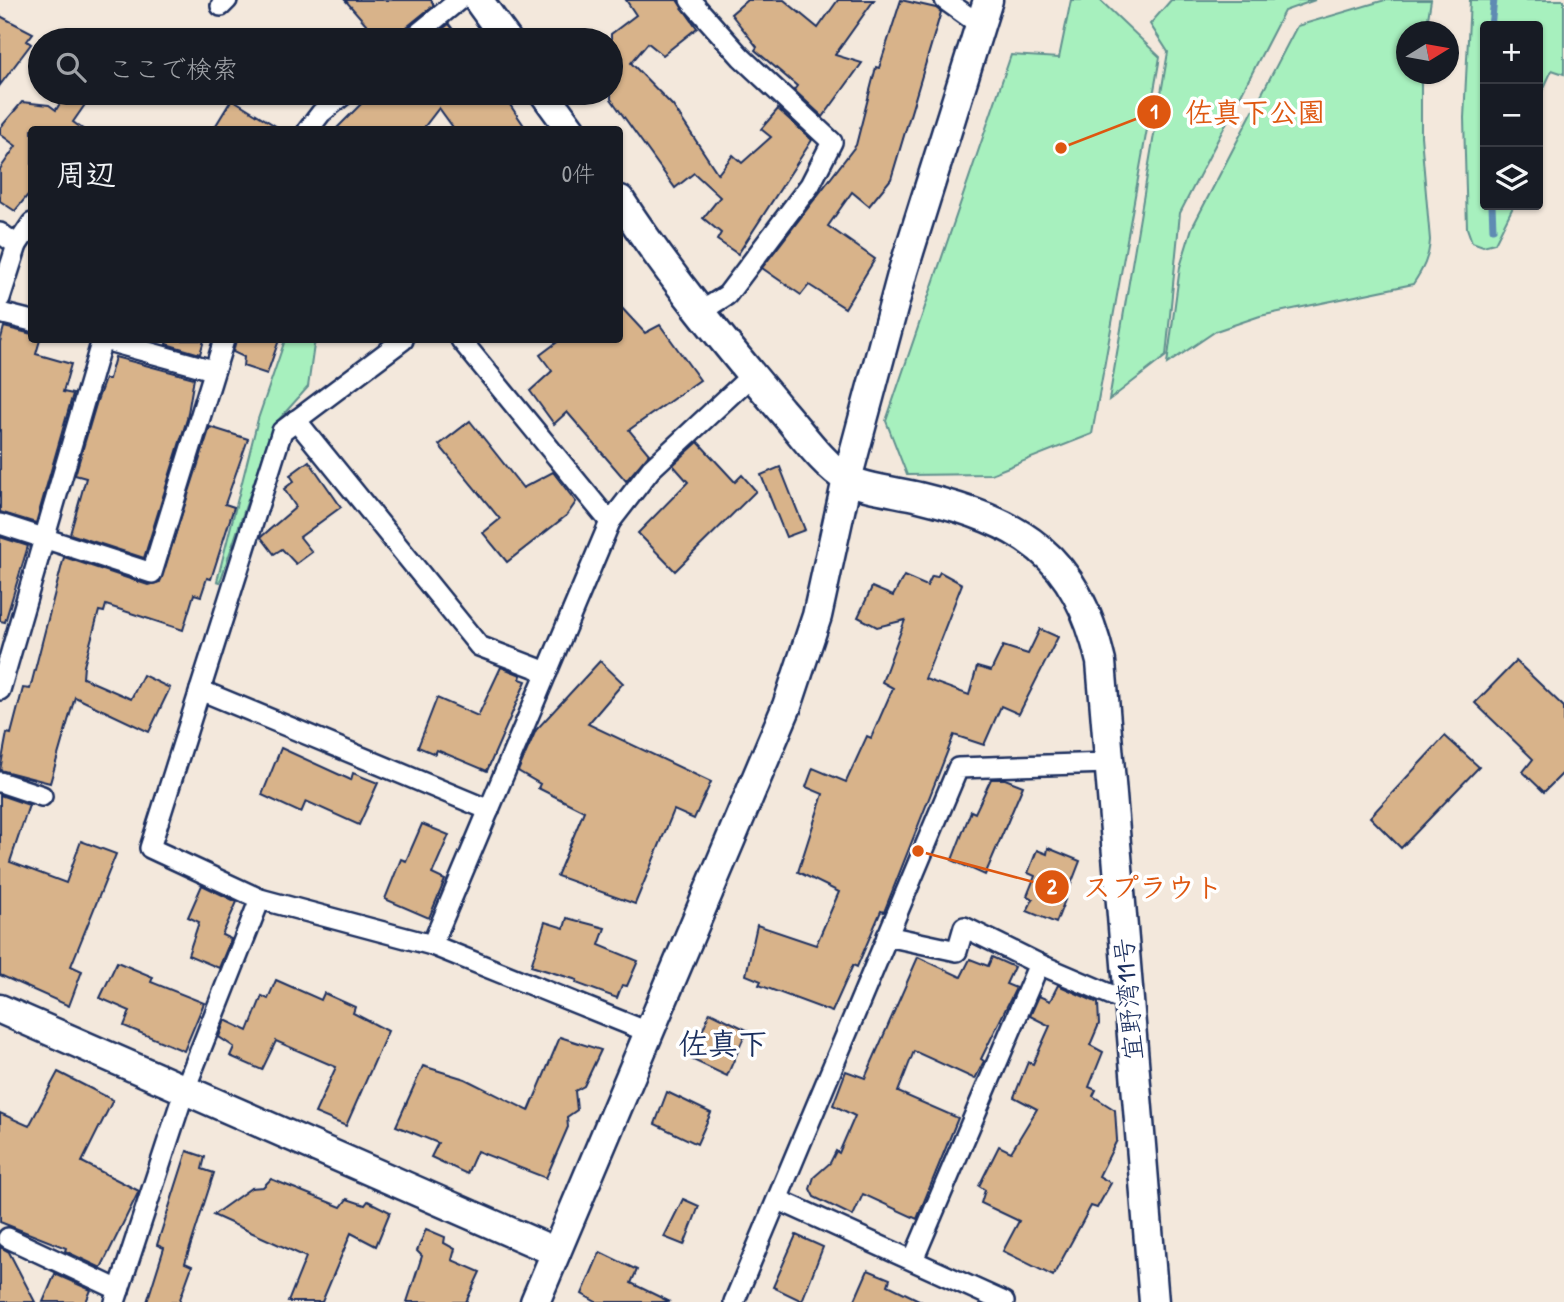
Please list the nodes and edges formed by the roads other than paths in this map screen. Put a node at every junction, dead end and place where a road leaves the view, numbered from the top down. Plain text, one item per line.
1 (459, 0) edge
2 (478, 0) edge
3 (690, 0) edge
4 (945, 0) edge
5 (984, 12) edge
6 (425, 28) edge
7 (498, 28) edge
8 (331, 105) edge
9 (552, 105) edge
10 (313, 126) edge
11 (567, 126) edge
12 (623, 205) edge
13 (28, 229) edge
14 (0, 233) edge
15 (17, 246) junction
16 (0, 298) edge
17 (700, 312) junction
18 (0, 313) edge
19 (28, 320) edge
20 (102, 343) edge
21 (114, 343) edge
22 (223, 343) edge
23 (398, 343) edge
24 (463, 343) edge
25 (213, 370) junction
26 (752, 375) junction
27 (296, 420) junction
28 (847, 479) junction
29 (610, 523) junction
30 (0, 524) edge
31 (46, 539) junction
32 (547, 672) junction
33 (0, 690) edge
34 (200, 690) junction
35 (1109, 763) junction
36 (0, 782) edge
37 (41, 796) dead end
38 (489, 810) junction
39 (260, 899) junction
40 (887, 936) junction
41 (432, 945) junction
42 (1039, 964) junction
43 (1128, 1002) junction
44 (0, 1009) edge
45 (648, 1032) junction
46 (185, 1089) junction
47 (779, 1200) junction
48 (8, 1238) dead end
49 (556, 1252) junction
50 (913, 1260) junction
51 (117, 1296) edge
52 (535, 1302) edge
53 (734, 1302) edge
54 (1004, 1302) edge
55 (1154, 1302) edge

1 - 6 street
2 - 7 street
3 - 17 street
4 - 5 street
5 - 28 street
8 - 10 street
9 - 11 street
12 - 17 street
13 - 15 street
14 - 15 street
15 - 16 street
17 - 26 street
18 - 19 street
20 - 31 street
21 - 25 street
22 - 25 street
23 - 27 street
24 - 29 street
25 - 31 street
26 - 28 street
26 - 29 street
27 - 32 street
27 - 34 street
28 - 35 street, 宜野湾11号
28 - 45 street
29 - 32 street
30 - 31 street
31 - 33 street
32 - 38 street
34 - 38 street
34 - 39 street
35 - 40 street
35 - 43 street, 宜野湾11号
36 - 37 street
38 - 41 street
39 - 41 street
39 - 46 street
40 - 42 street
40 - 47 street
41 - 45 street
42 - 43 street
42 - 50 street
43 - 55 street, 宜野湾11号
44 - 46 street
45 - 49 street
46 - 49 street
46 - 51 street
47 - 50 street
47 - 53 street
48 - 51 street
49 - 52 street
50 - 54 street

